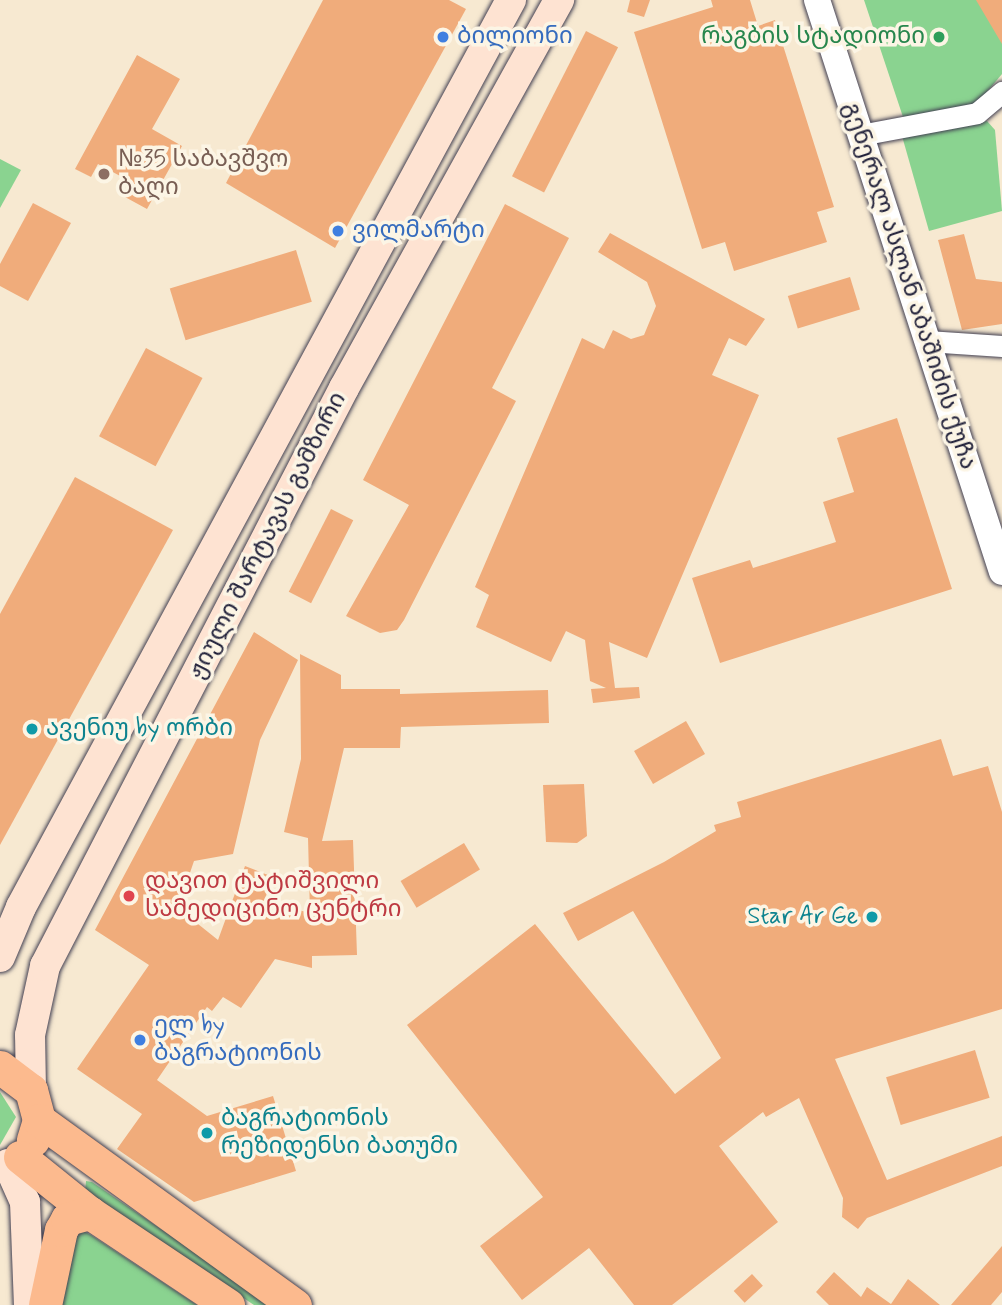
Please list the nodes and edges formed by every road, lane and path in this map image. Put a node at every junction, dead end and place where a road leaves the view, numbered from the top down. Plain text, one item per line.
1 (511, 0) edge
2 (559, 0) edge
3 (817, 0) edge
4 (1002, 92) edge
5 (860, 135) junction
6 (927, 341) junction
7 (1002, 345) edge
8 (1002, 572) edge
9 (0, 957) edge
10 (0, 1068) edge
11 (35, 1105) junction
12 (10, 1162) edge
13 (90, 1213) junction
14 (29, 1305) edge
15 (45, 1305) edge
16 (228, 1305) edge
17 (295, 1305) edge

1 - 9 main road, ჟიული შარტავას გამზირი
2 - 11 main road, ჟიული შარტავას გამზირი
3 - 5 street, გენერალ ასლან აბაშიძის ქუჩა
4 - 5 street
5 - 6 street, გენერალ ასლან აბაშიძის ქუჩა
6 - 7 street
6 - 8 street, გენერალ ასლან აბაშიძის ქუჩა
10 - 11 main road
11 - 12 main road
11 - 17 main road
12 - 13 main road
12 - 14 main road
13 - 15 main road
13 - 16 main road

